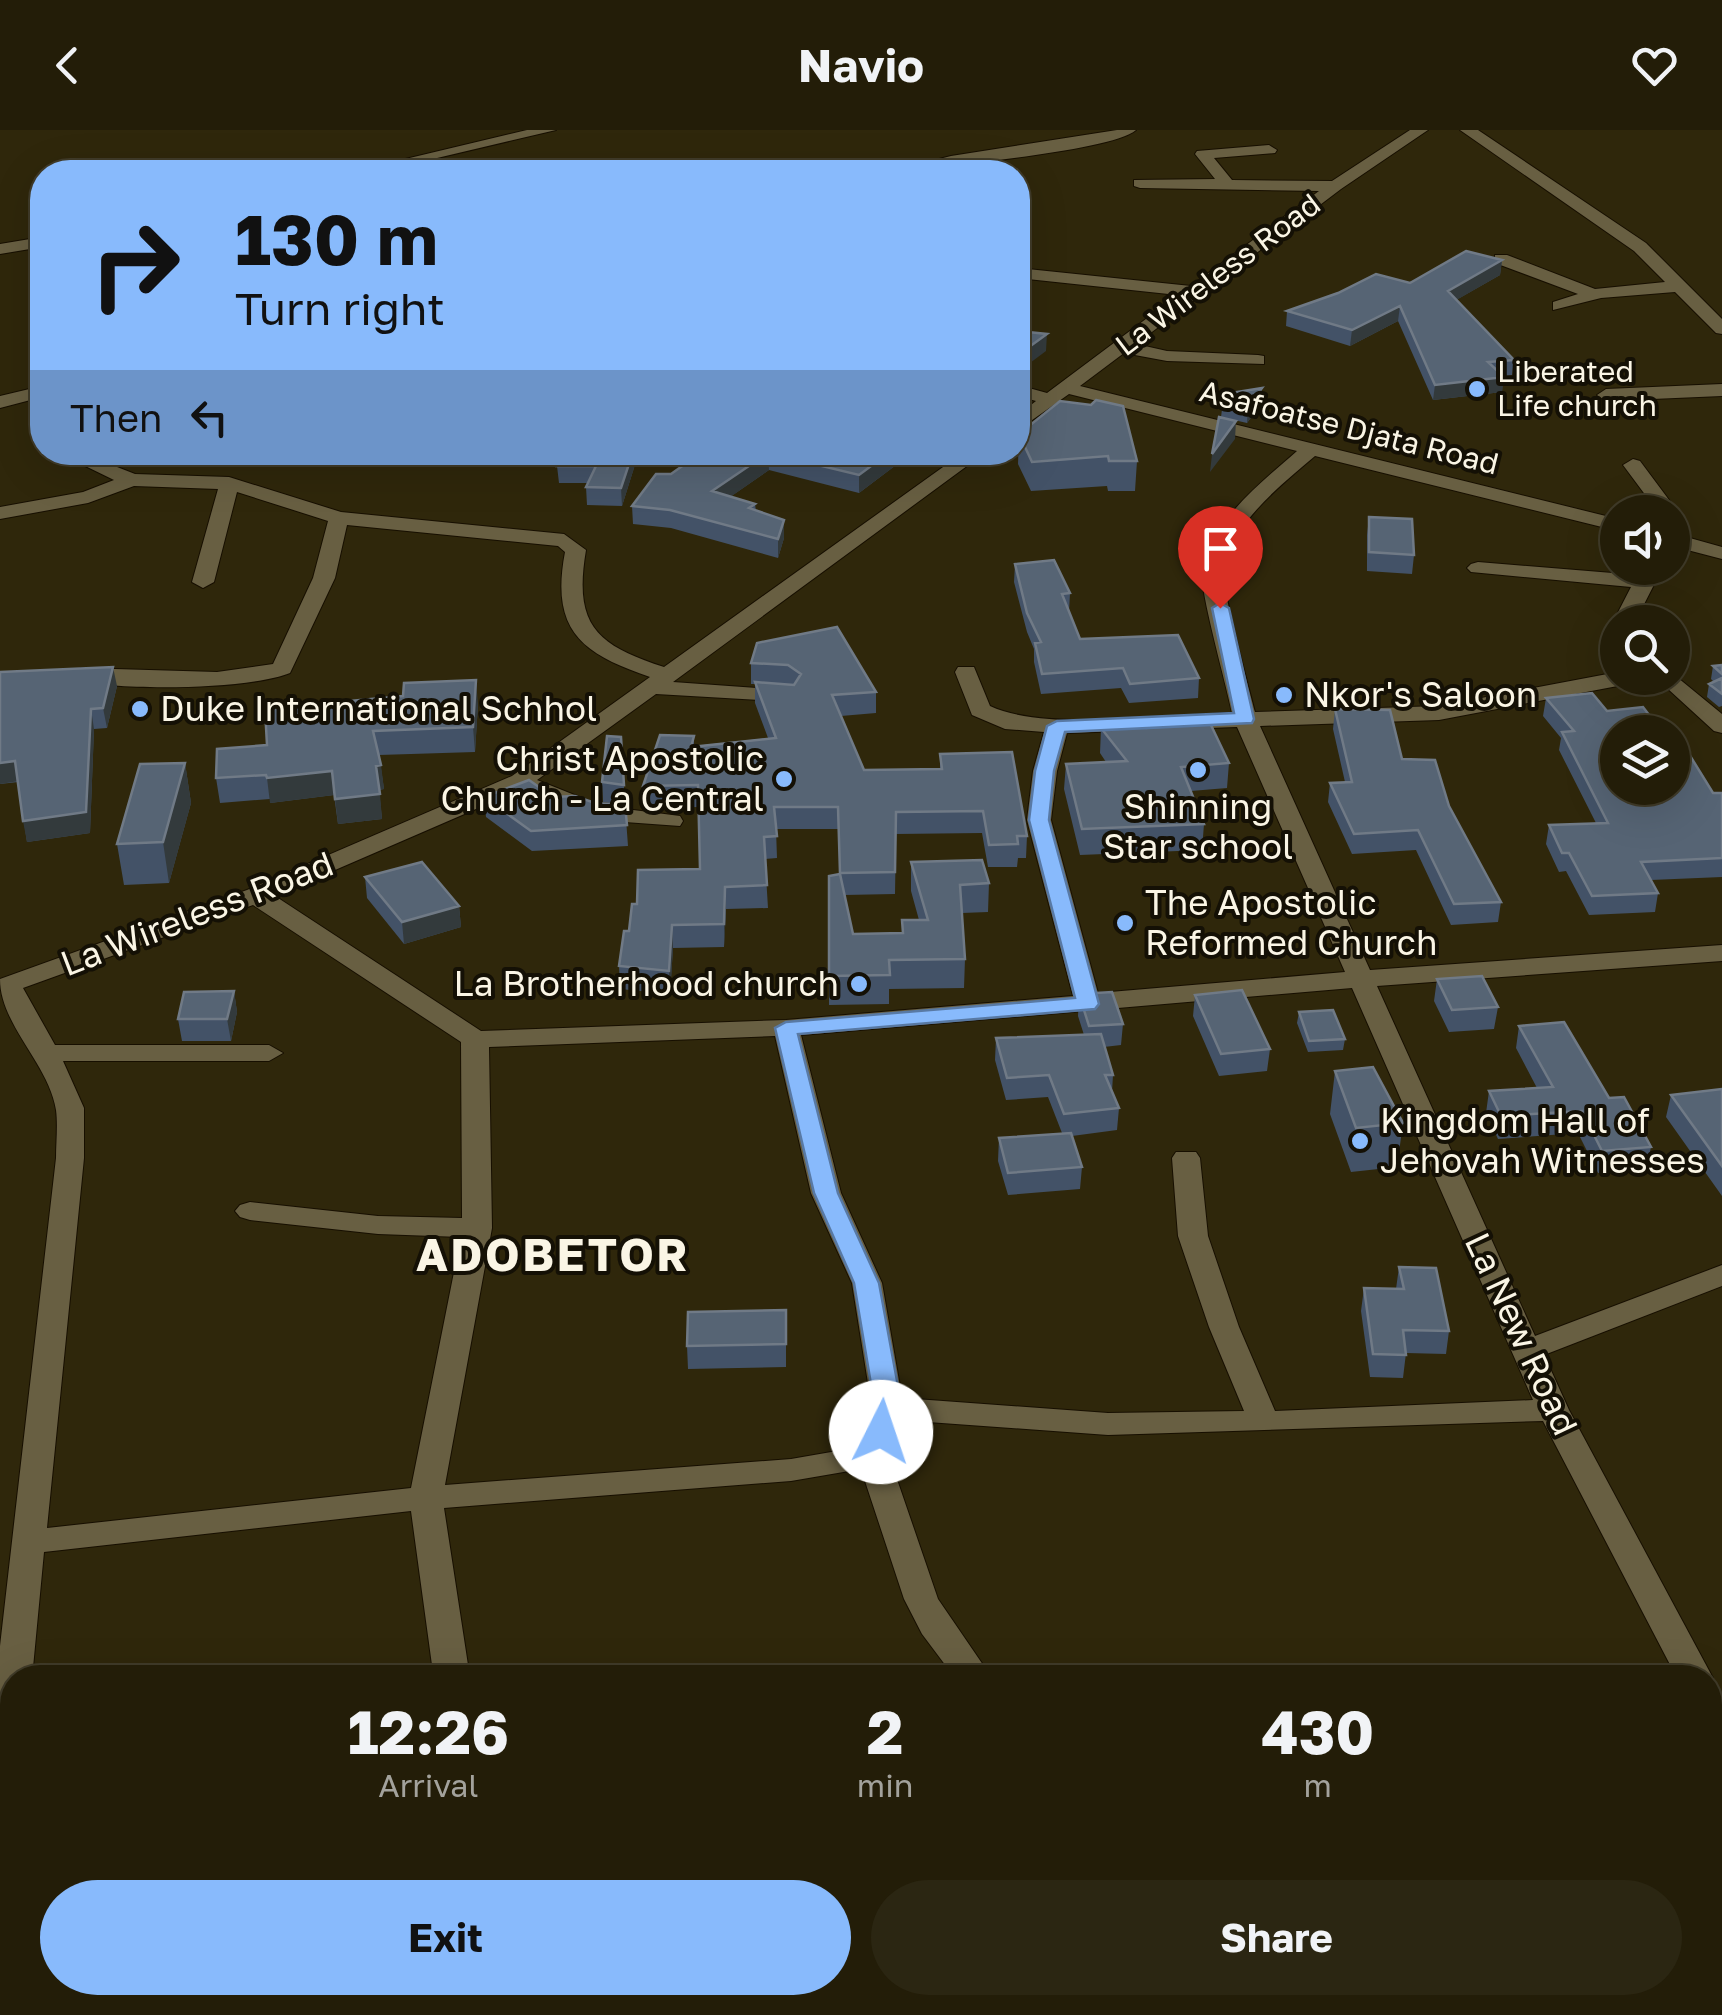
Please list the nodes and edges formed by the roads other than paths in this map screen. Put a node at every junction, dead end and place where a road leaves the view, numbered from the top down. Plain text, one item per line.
1 (1128, 130) edge
2 (1420, 130) edge
3 (1468, 130) edge
4 (538, 131) edge
5 (1269, 150) dead end
6 (411, 160) edge
7 (958, 160) edge
8 (1140, 183) dead end
9 (1227, 184) junction
10 (1335, 186) junction
11 (30, 244) edge
12 (0, 248) edge
13 (1501, 259) edge
14 (1030, 274) edge
15 (1680, 286) junction
16 (1198, 292) junction
17 (1593, 294) junction
18 (1559, 306) dead end
19 (1722, 330) edge
20 (1124, 347) junction
21 (1258, 360) dead end
22 (1722, 390) edge
23 (1030, 391) edge
24 (1059, 394) junction
25 (30, 395) edge
26 (1606, 395) dead end
27 (0, 402) edge
28 (1030, 415) edge
29 (1311, 449) junction
30 (95, 465) edge
31 (959, 465) edge
32 (1633, 465) dead end
33 (132, 480) junction
34 (229, 482) junction
35 (1655, 495) edge
36 (0, 513) edge
37 (339, 518) junction
38 (1600, 521) edge
39 (1690, 544) edge
40 (1722, 553) edge
41 (1478, 568) dead end
42 (1600, 573) edge
43 (203, 582) dead end
44 (966, 672) dead end
45 (65, 674) edge
46 (660, 681) junction
47 (1600, 682) edge
48 (1686, 695) edge
49 (787, 697) edge
50 (1245, 719) junction
51 (1057, 726) junction
52 (1722, 726) edge
53 (520, 781) junction
54 (671, 821) dead end
55 (256, 896) junction
56 (1722, 953) edge
57 (1362, 978) junction
58 (4, 982) edge
59 (1088, 1004) junction
60 (786, 1028) junction
61 (475, 1039) junction
62 (269, 1053) dead end
63 (46, 1054) junction
64 (1186, 1158) dead end
65 (250, 1211) dead end
66 (477, 1228) junction
67 (1722, 1275) edge
68 (1526, 1351) junction
69 (888, 1408) junction
70 (1553, 1410) junction
71 (1264, 1422) junction
72 (873, 1456) junction
73 (426, 1498) junction
74 (26, 1542) junction
75 (15, 1665) edge
76 (450, 1665) dead end
77 (965, 1665) edge
78 (1688, 1665) edge

1 - 7 street
2 - 10 street, La Wireless Road
3 - 15 street
4 - 6 street
5 - 9 street
8 - 9 street
9 - 10 street
10 - 16 street, La Wireless Road
11 - 12 street
13 - 17 street
14 - 16 street
15 - 17 street
15 - 19 street
16 - 20 street, La Wireless Road
17 - 18 street
20 - 21 street
20 - 24 street, La Wireless Road
22 - 26 street
23 - 24 street, Asafoatse Djata Road
24 - 28 street, La Wireless Road
24 - 29 street, Asafoatse Djata Road
25 - 27 street
29 - 38 street, Asafoatse Djata Road
29 - 50 street, La New Road
30 - 33 street
31 - 46 street, La Wireless Road
32 - 35 street
33 - 34 street
33 - 36 street
34 - 37 street
34 - 43 street
37 - 45 street
37 - 46 street
39 - 40 street
41 - 42 street
44 - 51 street
46 - 49 street
46 - 53 street, La Wireless Road
47 - 50 street
48 - 52 street
50 - 51 street
50 - 57 street, La New Road
51 - 59 street
53 - 54 street
53 - 55 street, La Wireless Road
55 - 58 street, La Wireless Road
55 - 61 street
56 - 57 street
57 - 59 street
57 - 68 street, La New Road
58 - 63 street, La Wireless Road
59 - 60 street
60 - 61 street
60 - 69 street
61 - 66 street
62 - 63 street
63 - 74 street, La Wireless Road
64 - 71 street
65 - 66 street
66 - 73 street
67 - 68 street
68 - 70 street, La New Road
69 - 71 street
69 - 72 street
70 - 71 street
70 - 78 street, La New Road
72 - 73 street
72 - 77 street
73 - 74 street
73 - 76 street
74 - 75 street, La Wireless Road

